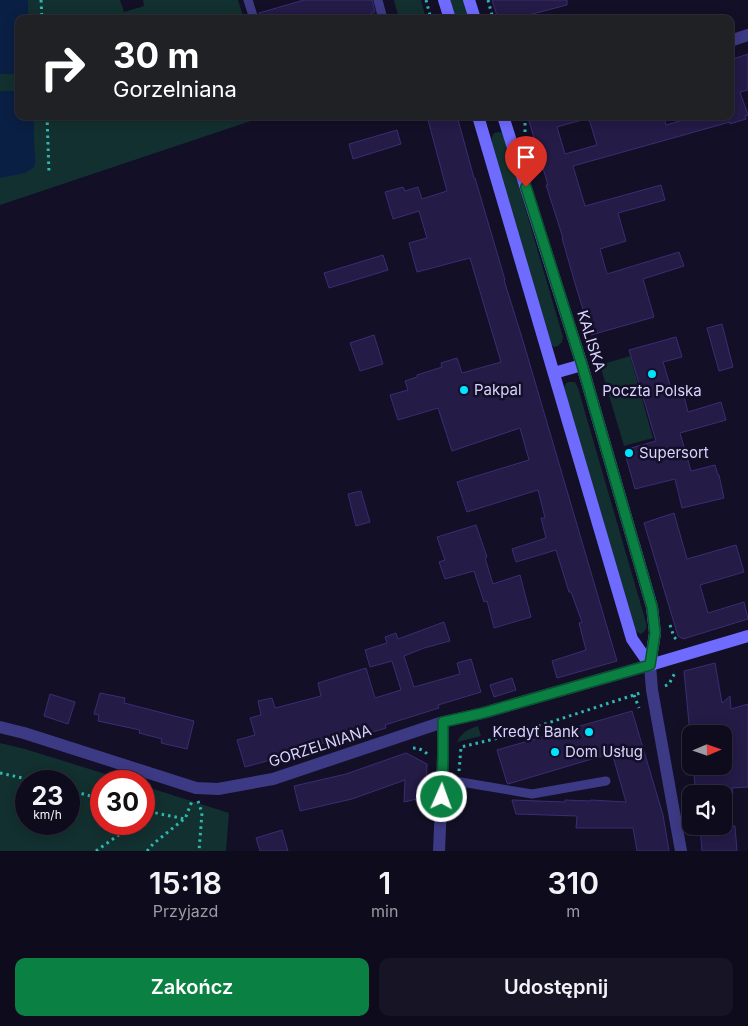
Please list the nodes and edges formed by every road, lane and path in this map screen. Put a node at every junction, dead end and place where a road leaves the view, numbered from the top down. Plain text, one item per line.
1 (41, 0) edge
2 (248, 0) edge
3 (378, 0) edge
4 (426, 0) edge
5 (444, 0) edge
6 (469, 0) edge
7 (488, 0) edge
8 (42, 15) edge
9 (253, 15) edge
10 (382, 15) edge
11 (430, 15) edge
12 (449, 15) edge
13 (474, 15) edge
14 (492, 15) edge
15 (748, 35) edge
16 (734, 40) edge
17 (47, 120) edge
18 (479, 120) edge
19 (504, 120) edge
20 (50, 172) dead end
21 (582, 365) junction
22 (554, 373) junction
23 (669, 620) dead end
24 (748, 636) edge
25 (685, 642) dead end
26 (650, 665) junction
27 (682, 670) dead end
28 (652, 690) junction
29 (443, 722) junction
30 (0, 727) edge
31 (411, 748) dead end
32 (430, 760) dead end
33 (0, 773) edge
34 (15, 776) edge
35 (443, 779) junction
36 (606, 781) dead end
37 (459, 782) junction
38 (155, 813) edge
39 (184, 819) junction
40 (119, 835) edge
41 (96, 851) edge
42 (146, 851) edge
43 (199, 851) edge
44 (439, 851) edge
45 (681, 851) edge

1 - 8 path
2 - 9 lane
3 - 10 lane
4 - 11 path
5 - 12 street
6 - 13 street
7 - 14 path
15 - 16 street
17 - 20 path
18 - 22 street
19 - 21 street, KALISKA
21 - 22 street
21 - 26 street, KALISKA
22 - 26 street
23 - 25 path
24 - 26 street
26 - 28 street, KALISKA
26 - 29 street, GORZELNIANA
27 - 28 path
28 - 37 path
28 - 45 street, KALISKA
29 - 30 street, GORZELNIANA
29 - 35 street
31 - 32 path
33 - 34 path
35 - 37 lane
35 - 44 street
36 - 37 lane
38 - 39 path
39 - 42 path
39 - 43 path
40 - 41 path

